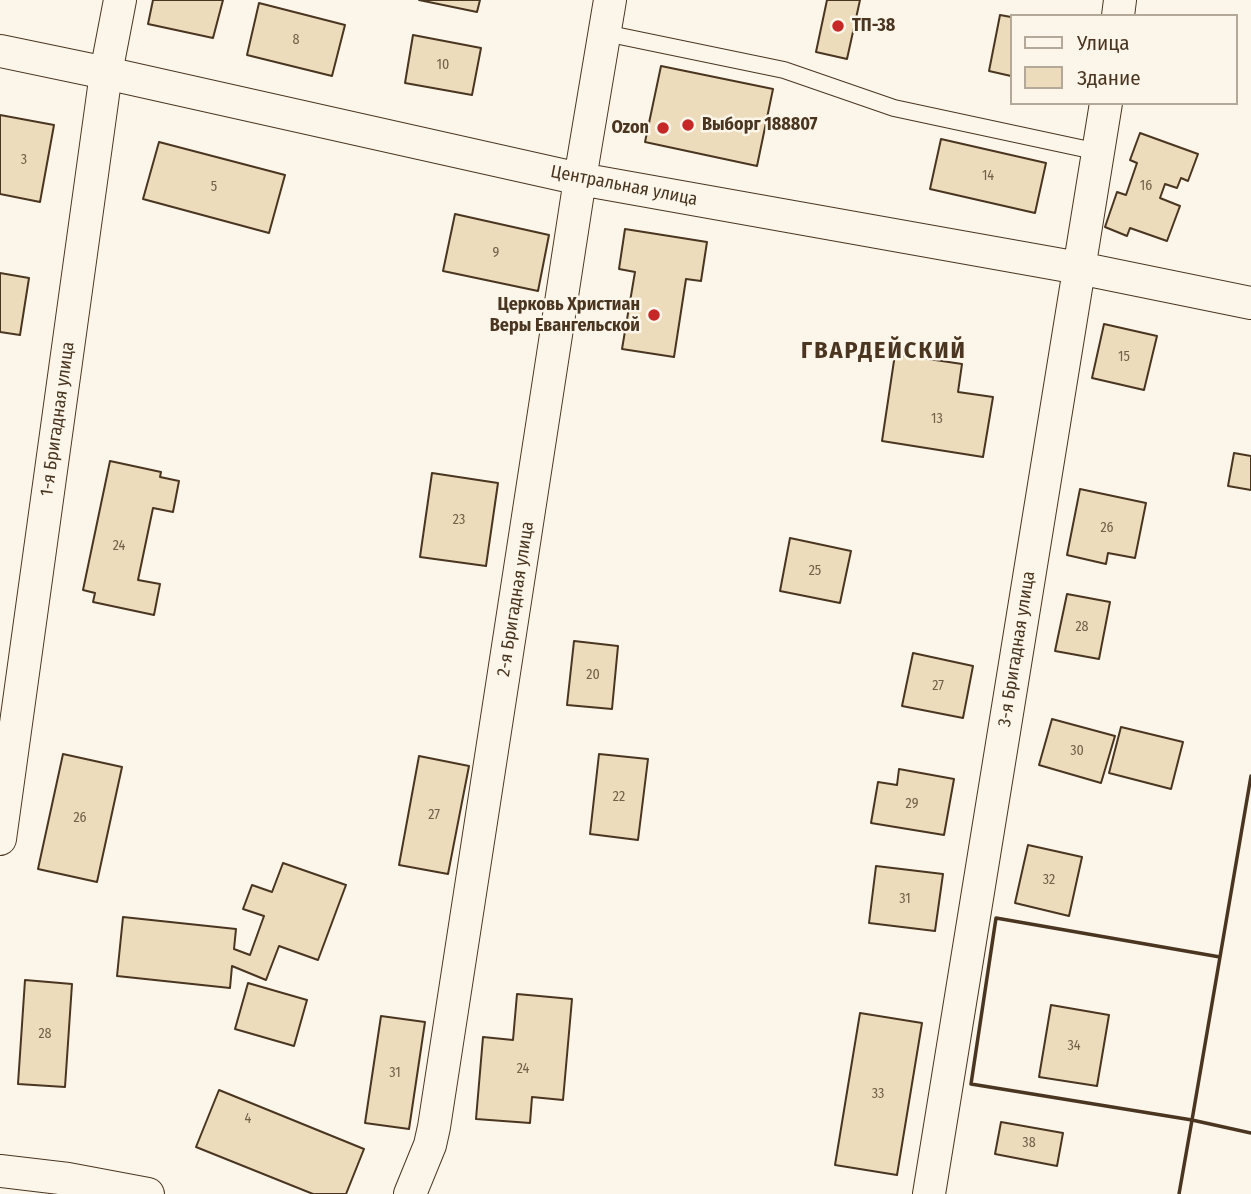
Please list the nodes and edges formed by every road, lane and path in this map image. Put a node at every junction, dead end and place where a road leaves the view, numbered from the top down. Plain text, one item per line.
1 (120, 0) edge
2 (610, 0) edge
3 (605, 33) junction
4 (0, 51) edge
5 (106, 73) junction
6 (1105, 105) edge
7 (1099, 152) junction
8 (580, 179) junction
9 (1079, 268) junction
10 (1251, 303) edge
11 (0, 839) edge
12 (0, 1171) edge
13 (148, 1194) edge
14 (410, 1194) edge
15 (929, 1194) edge

1 - 5 street, 1-я Бригадная улица
2 - 3 street, 2-я Бригадная улица
3 - 7 lane
3 - 8 street, 2-я Бригадная улица
4 - 5 street, Центральная улица
5 - 8 street, Центральная улица
5 - 11 street, 1-я Бригадная улица
6 - 7 street, 3-я Бригадная улица
7 - 9 street, 3-я Бригадная улица
8 - 9 street, Центральная улица
8 - 14 street, 2-я Бригадная улица
9 - 10 street, Центральная улица
9 - 15 street, 3-я Бригадная улица
12 - 13 street

